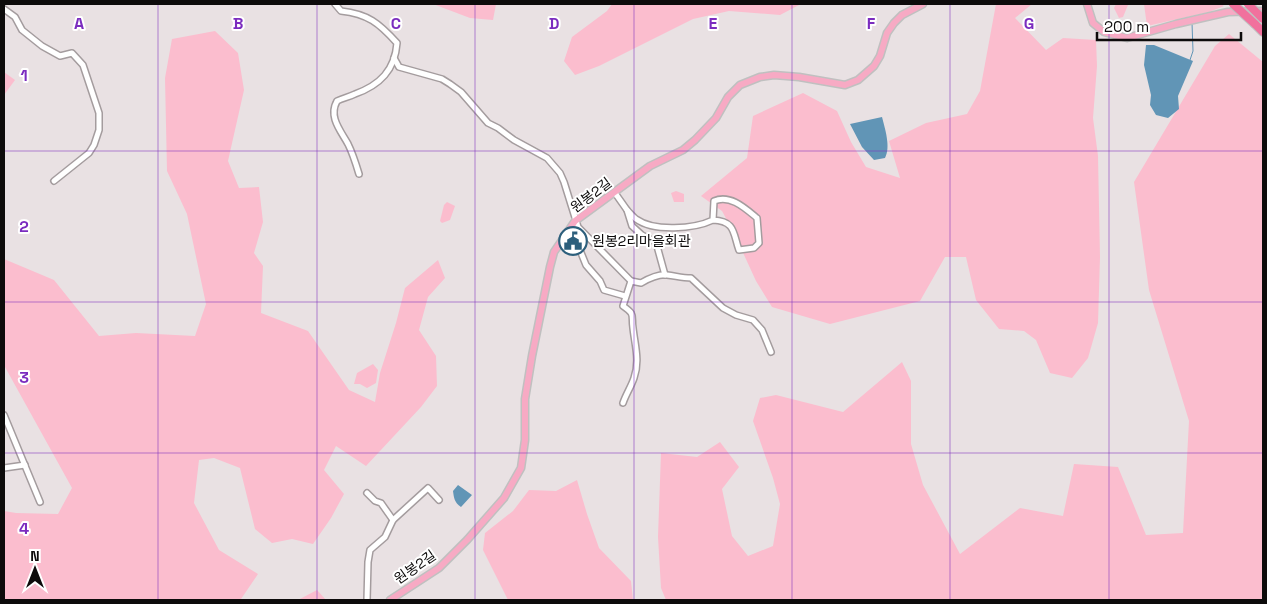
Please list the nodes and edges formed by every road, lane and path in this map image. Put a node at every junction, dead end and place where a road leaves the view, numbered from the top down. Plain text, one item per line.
1 (335, 4) edge
2 (923, 4) edge
3 (1087, 4) edge
4 (1233, 4) edge
5 (1248, 4) edge
6 (4, 9) edge
7 (1263, 11) edge
8 (1263, 18) edge
9 (1263, 32) edge
10 (394, 58) junction
11 (359, 174) dead end
12 (54, 181) dead end
13 (615, 193) junction
14 (627, 210) junction
15 (713, 220) junction
16 (575, 221) junction
17 (571, 228) junction
18 (666, 275) junction
19 (631, 281) junction
20 (625, 296) junction
21 (771, 352) dead end
22 (623, 403) dead end
23 (4, 416) edge
24 (25, 465) junction
25 (4, 468) edge
26 (367, 493) dead end
27 (439, 500) dead end
28 (40, 502) dead end
29 (393, 520) junction
30 (367, 600) edge
31 (390, 600) edge

1 - 10 street
2 - 13 main road, 원봉2길
3 - 7 main road
4 - 9 highway, bridge
5 - 8 highway, bridge
6 - 12 street
10 - 11 street
10 - 16 street
13 - 14 street
13 - 16 main road, 원봉2길
14 - 15 street
14 - 18 street
15 - 15 street
16 - 17 main road, 원봉2길
16 - 19 street
17 - 20 street
17 - 31 main road, 원봉2길
18 - 19 street
18 - 21 street
19 - 20 street
20 - 22 street
23 - 24 street
24 - 25 street
24 - 28 street
26 - 29 street
27 - 29 street
29 - 30 street

